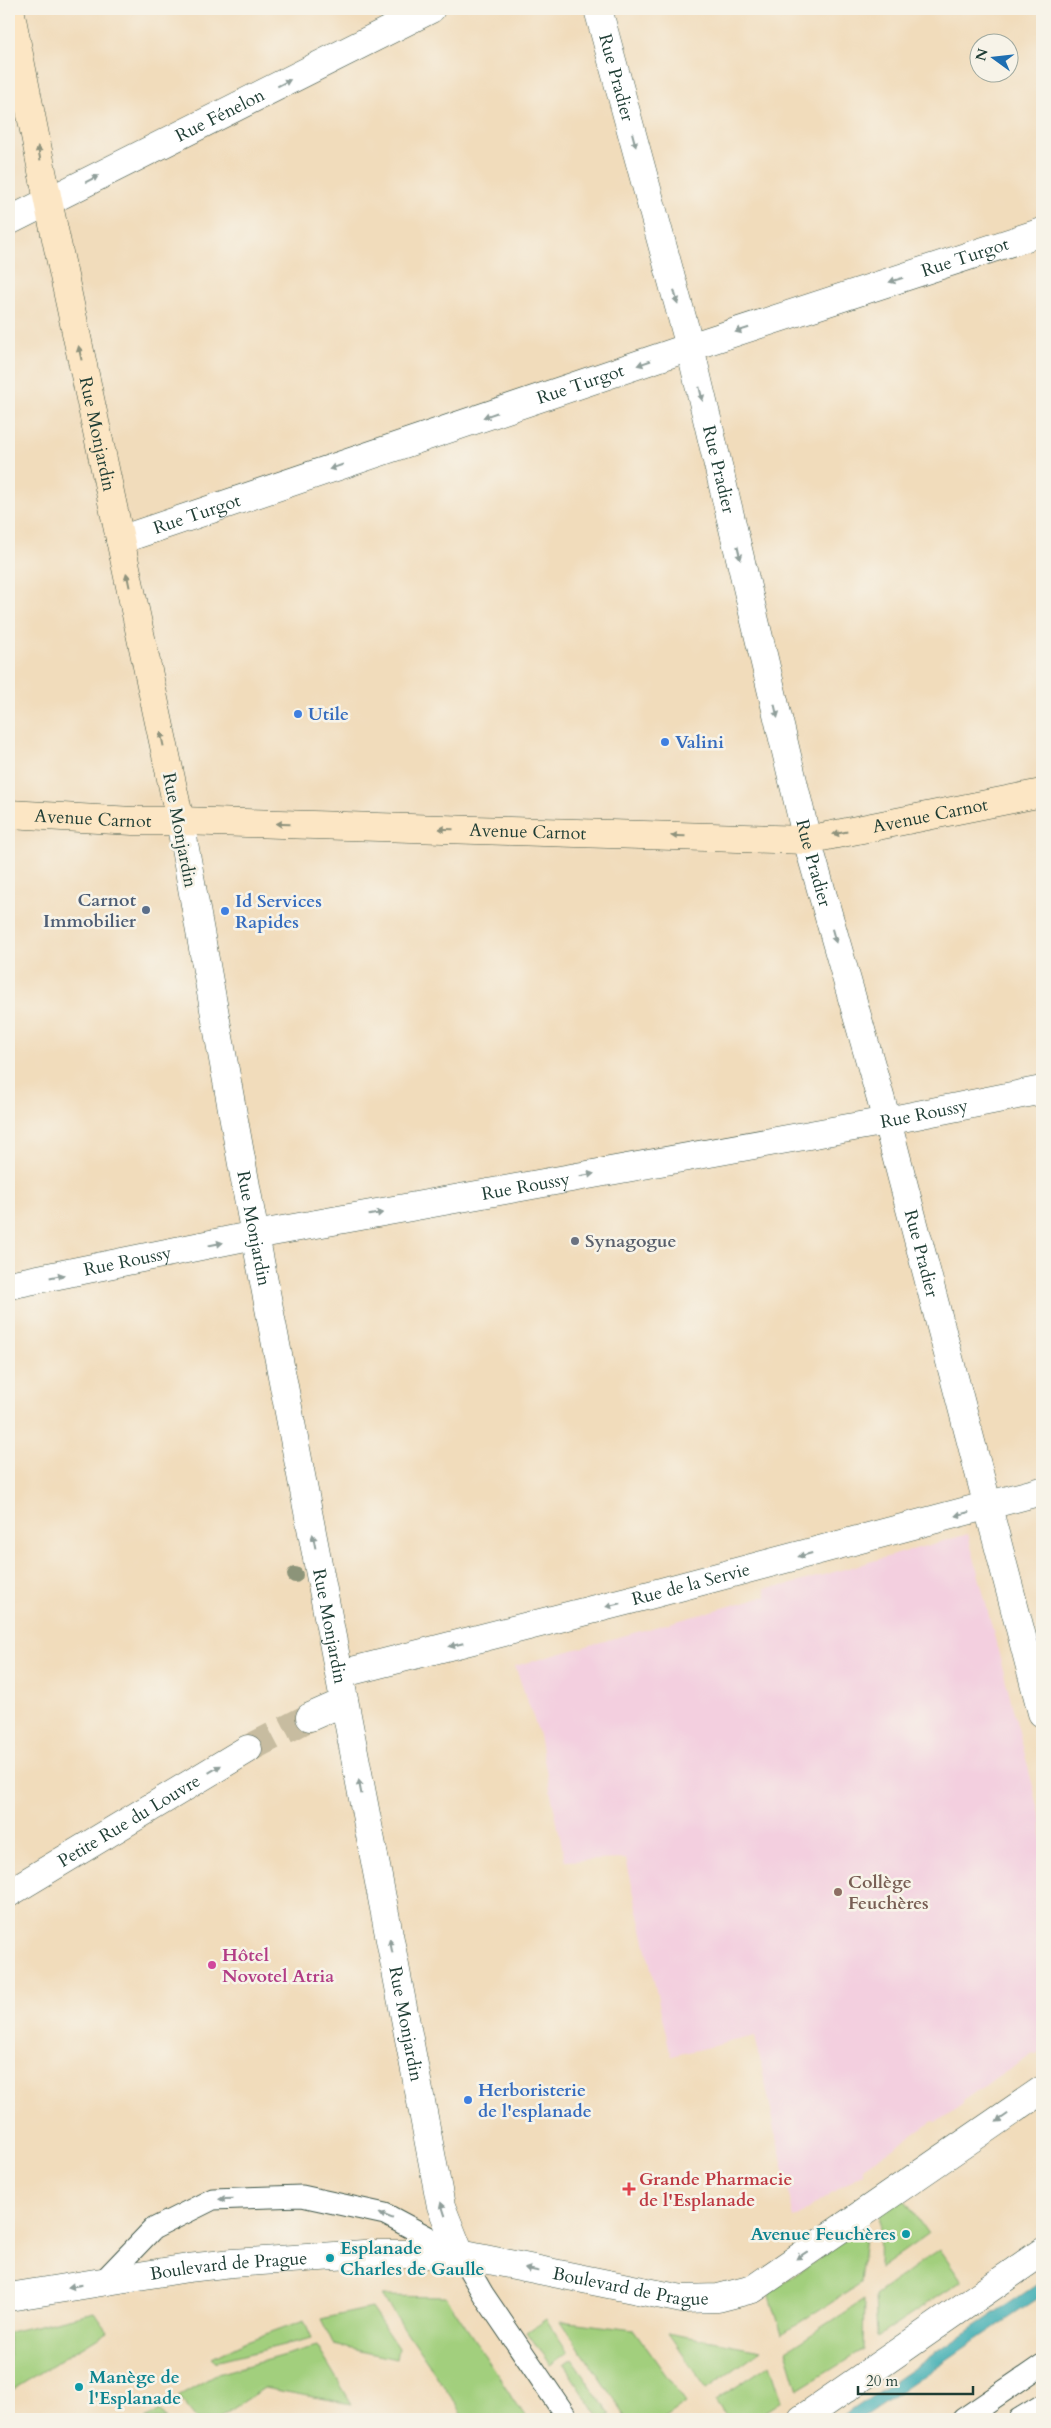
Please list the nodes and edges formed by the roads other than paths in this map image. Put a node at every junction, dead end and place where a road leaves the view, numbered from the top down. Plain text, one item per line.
1 (10, 9) edge
2 (431, 9) edge
3 (598, 9) edge
4 (48, 201) junction
5 (9, 220) edge
6 (1042, 232) edge
7 (690, 347) junction
8 (120, 540) junction
9 (1042, 793) edge
10 (9, 814) edge
11 (180, 821) junction
12 (807, 840) junction
13 (1042, 1090) edge
14 (887, 1121) junction
15 (255, 1236) junction
16 (9, 1286) edge
17 (1042, 1490) edge
18 (989, 1506) junction
19 (340, 1674) junction
20 (1039, 1683) edge
21 (344, 1702) junction
22 (1042, 1714) edge
23 (310, 1717) tunnel mouth
24 (248, 1749) tunnel mouth
25 (9, 1893) edge
26 (1042, 2090) edge
27 (1042, 2252) edge
28 (460, 2254) junction
29 (102, 2282) junction
30 (9, 2297) edge
31 (1042, 2365) edge
32 (1042, 2405) edge
33 (568, 2419) edge
34 (802, 2419) edge
35 (963, 2419) edge
36 (1019, 2419) edge

4 -> 1 street, Rue Monjardin
4 -> 2 street, Rue Fénelon
3 -> 7 street, Rue Pradier
4 - 5 street, Rue Fénelon
8 -> 4 street, Rue Monjardin
6 -> 7 street, Rue Turgot
7 -> 8 street, Rue Turgot
7 -> 12 street, Rue Pradier
11 -> 8 street, Rue Monjardin
9 -> 12 street, Avenue Carnot
10 - 11 street, Avenue Carnot
12 -> 11 street, Avenue Carnot
11 - 15 street, Rue Monjardin
12 -> 14 street, Rue Pradier
13 - 14 street, Rue Roussy
15 -> 14 street, Rue Roussy
14 - 18 street, Rue Pradier
16 -> 15 street, Rue Roussy
19 -> 15 street, Rue Monjardin
17 - 18 street, Rue de la Servie
18 -> 19 street, Rue de la Servie
18 - 20 street, Rue Pradier
19 - 21 street, Rue Monjardin
20 - 22 street, Rue Pradier
21 - 23 street
28 -> 21 street, Rue Monjardin
25 -> 24 street, Petite Rue du Louvre
26 -> 28 street, Boulevard de Prague
27 - 34 street
28 - 29 street, Boulevard de Prague
28 -> 29 lane
28 - 33 lane
29 -> 30 street, Boulevard de Prague
31 - 35 lane
32 - 36 lane

